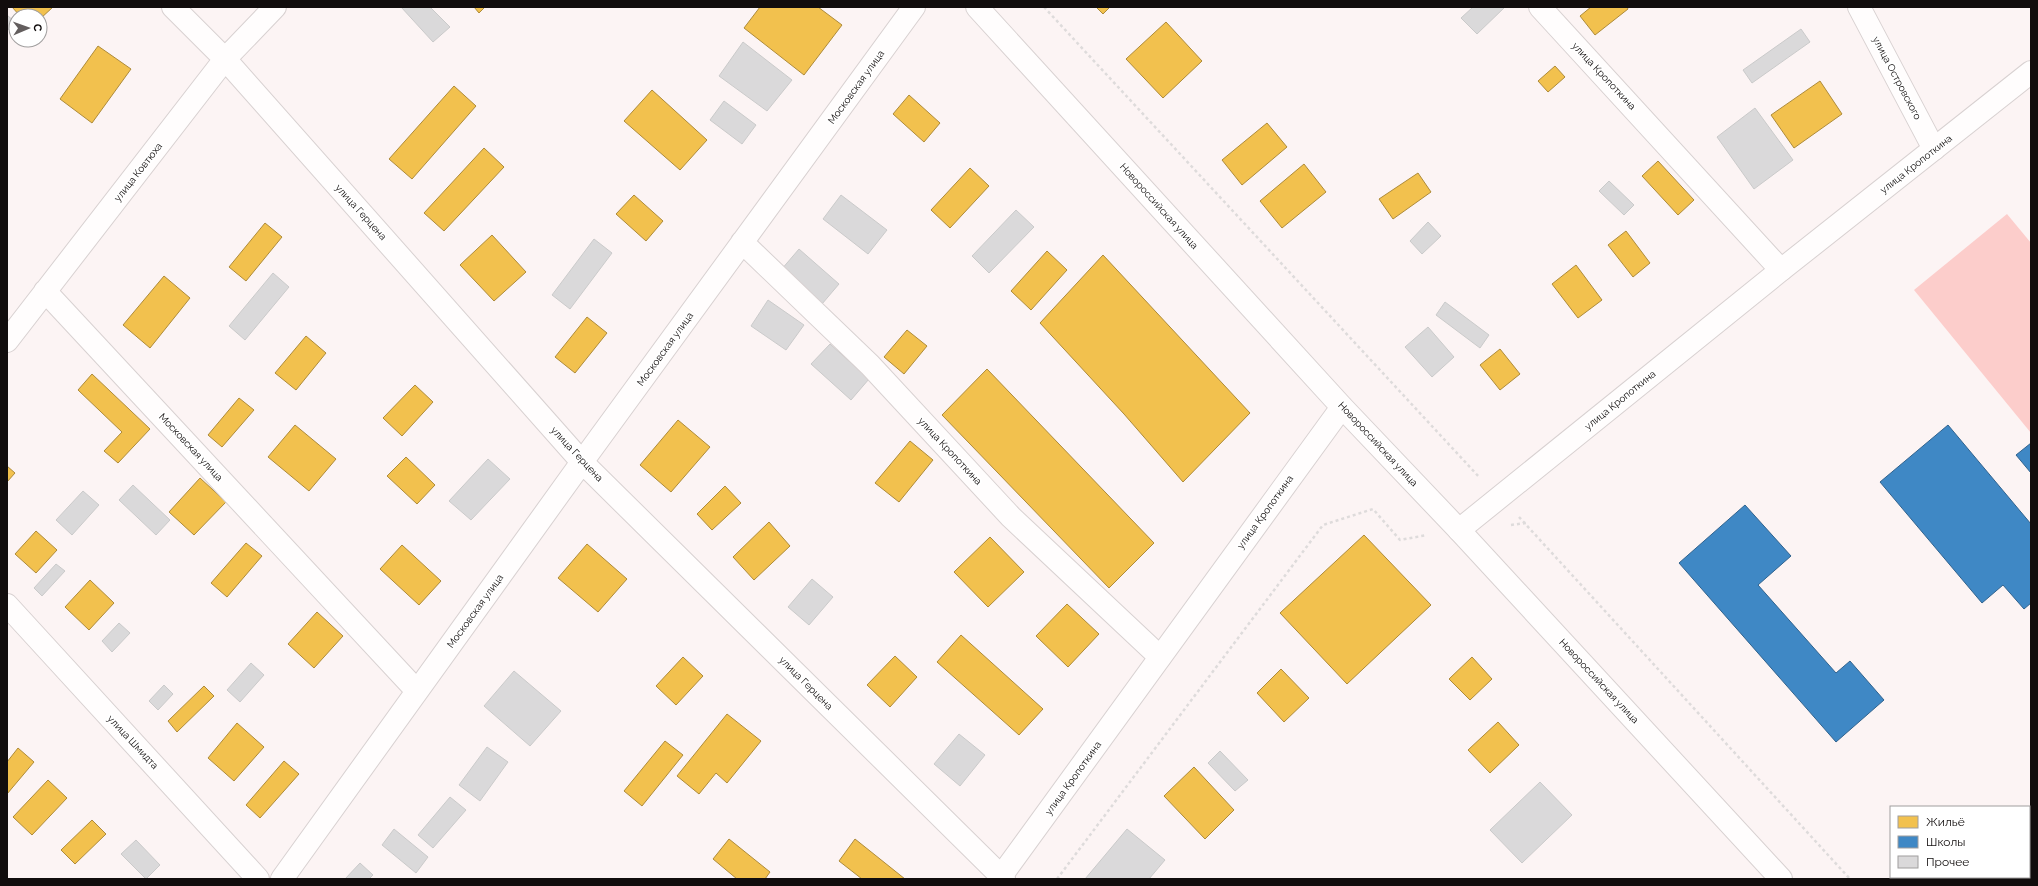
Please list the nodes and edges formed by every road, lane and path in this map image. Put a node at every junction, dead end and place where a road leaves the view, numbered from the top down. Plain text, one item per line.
1 (173, 7) edge
2 (275, 7) edge
3 (914, 7) edge
4 (977, 7) edge
5 (1044, 7) edge
6 (1540, 7) edge
7 (1859, 7) edge
8 (226, 60) junction
9 (2031, 72) edge
10 (1934, 149) junction
11 (742, 242) junction
12 (1781, 270) junction
13 (45, 291) junction
14 (7, 341) edge
15 (1342, 407) junction
16 (582, 462) junction
17 (1499, 498) junction
18 (1526, 523) junction
19 (1503, 526) dead end
20 (1459, 530) junction
21 (7, 605) edge
22 (1160, 657) junction
23 (417, 692) junction
24 (1001, 878) edge
25 (258, 879) edge
26 (282, 879) edge
27 (1057, 879) edge
28 (1781, 879) edge
29 (1850, 879) edge

1 - 8 street, улица Герцена
2 - 8 street, улица Ковтюха
3 - 11 street, Московская улица
4 - 15 street, Новороссийская улица
5 - 17 path
6 - 12 street, улица Кропоткина
7 - 10 street, улица Островского
8 - 13 street, улица Ковтюха
8 - 16 street, улица Герцена
9 - 10 street, улица Кропоткина
10 - 12 street, улица Кропоткина
11 - 16 street, Московская улица
11 - 22 street, улица Кропоткина
12 - 17 street, улица Кропоткина
13 - 14 street, улица Ковтюха
13 - 23 street, Московская улица
15 - 20 street, Новороссийская улица
15 - 22 street, улица Кропоткина
16 - 23 street, Московская улица
16 - 24 street, улица Герцена
17 - 18 path
17 - 20 street, улица Кропоткина
18 - 19 path
18 - 29 path
20 - 27 path
20 - 28 street, Новороссийская улица
21 - 25 street, улица Шмидта
22 - 24 street, улица Кропоткина
23 - 26 street, Московская улица

